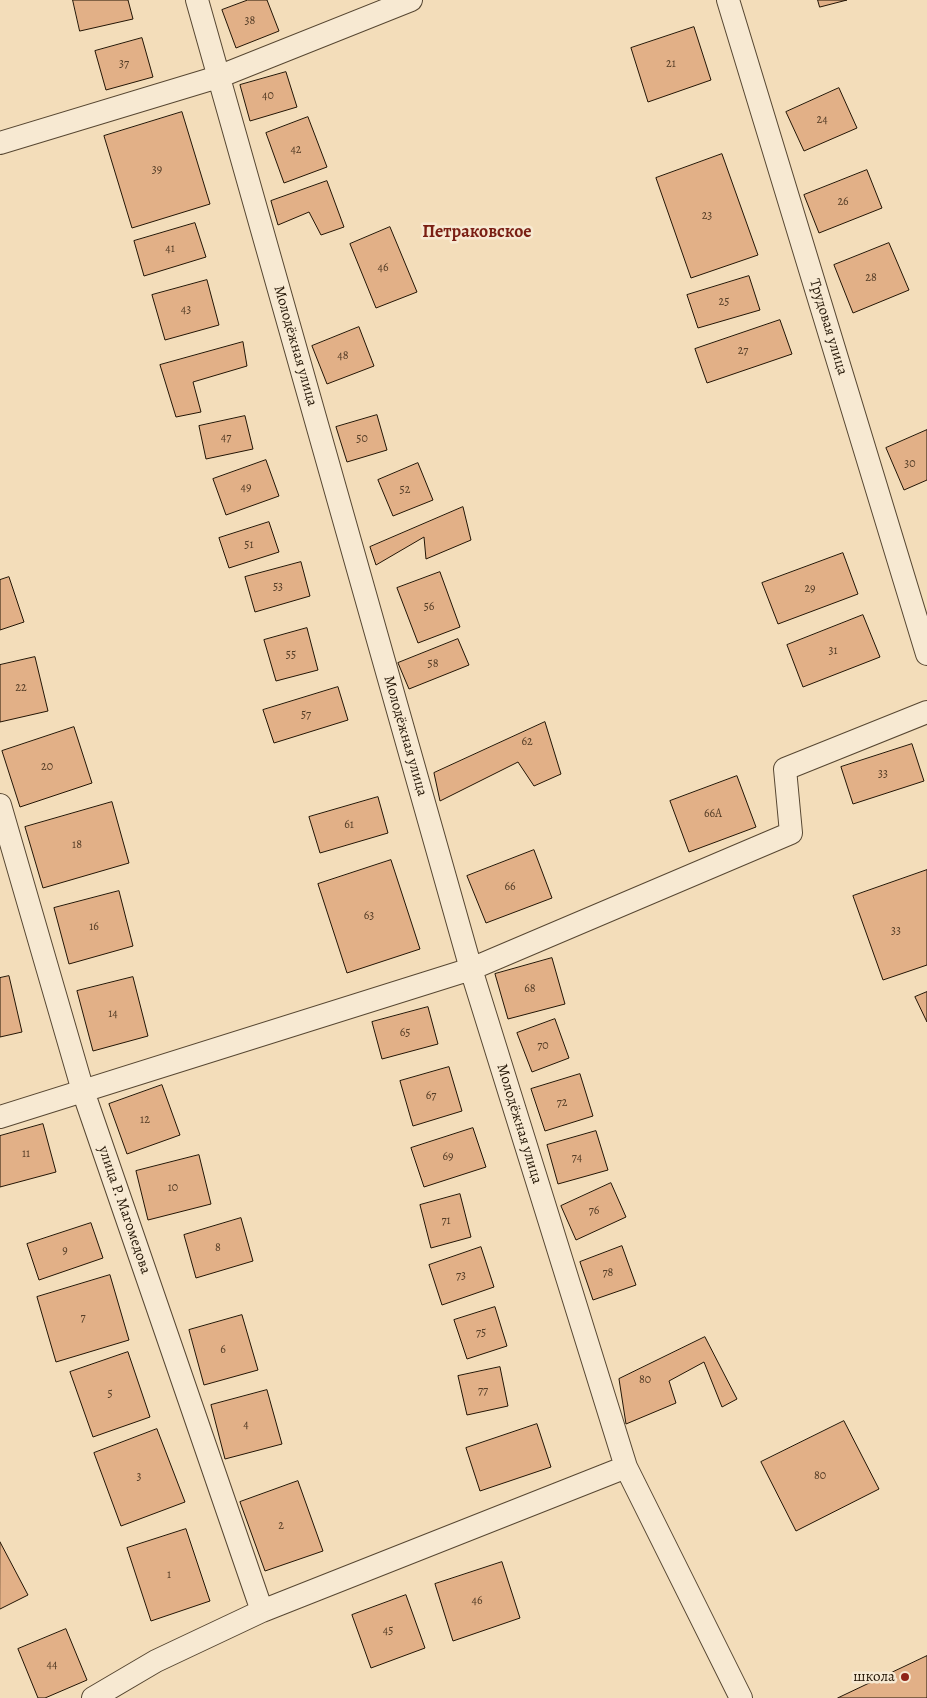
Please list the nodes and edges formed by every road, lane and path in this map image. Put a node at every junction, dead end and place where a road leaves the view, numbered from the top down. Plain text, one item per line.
1 (197, 0) edge
2 (411, 0) edge
3 (728, 0) edge
4 (218, 77) junction
5 (0, 143) edge
6 (927, 654) edge
7 (927, 712) edge
8 (0, 806) edge
9 (471, 969) junction
10 (83, 1091) junction
11 (0, 1118) edge
12 (626, 1468) junction
13 (262, 1611) junction
14 (93, 1698) edge
15 (741, 1698) edge

1 - 4 street, Молодёжная улица
2 - 4 street
3 - 6 street, Трудовая улица
4 - 5 street
4 - 9 street, Молодёжная улица
7 - 9 street
8 - 10 street, улица Р. Магомедова
9 - 10 street
9 - 12 street, Молодёжная улица
10 - 11 street
10 - 13 street, улица Р. Магомедова
12 - 13 street
12 - 15 street, Молодёжная улица
13 - 14 street

